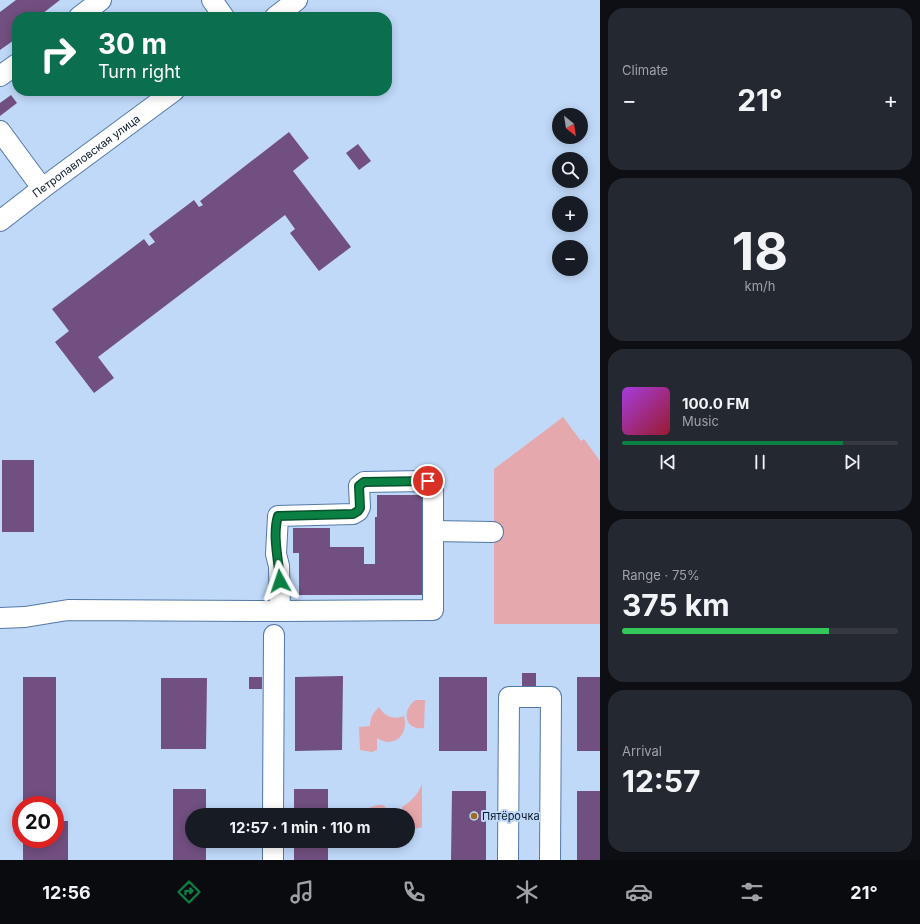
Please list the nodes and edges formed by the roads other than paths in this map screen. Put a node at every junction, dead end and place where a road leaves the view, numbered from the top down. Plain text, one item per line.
1 (102, 0) edge
2 (212, 0) edge
3 (297, 0) edge
4 (86, 12) edge
5 (220, 12) edge
6 (281, 12) edge
7 (12, 68) edge
8 (0, 76) edge
9 (167, 96) edge
10 (0, 131) edge
11 (42, 188) junction
12 (0, 221) edge
13 (433, 531) junction
14 (493, 532) dead end
15 (280, 611) junction
16 (0, 618) edge
17 (274, 635) dead end
18 (273, 808) edge
19 (273, 848) edge
20 (273, 860) edge
21 (508, 860) edge
22 (550, 860) edge

1 - 4 street
2 - 5 street
3 - 6 street
7 - 8 street
9 - 11 street, Петропавловская улица
10 - 11 street
11 - 12 street, Петропавловская улица
13 - 14 street
13 - 15 street
13 - 15 street
15 - 16 street
17 - 18 street
19 - 20 street
21 - 22 street

